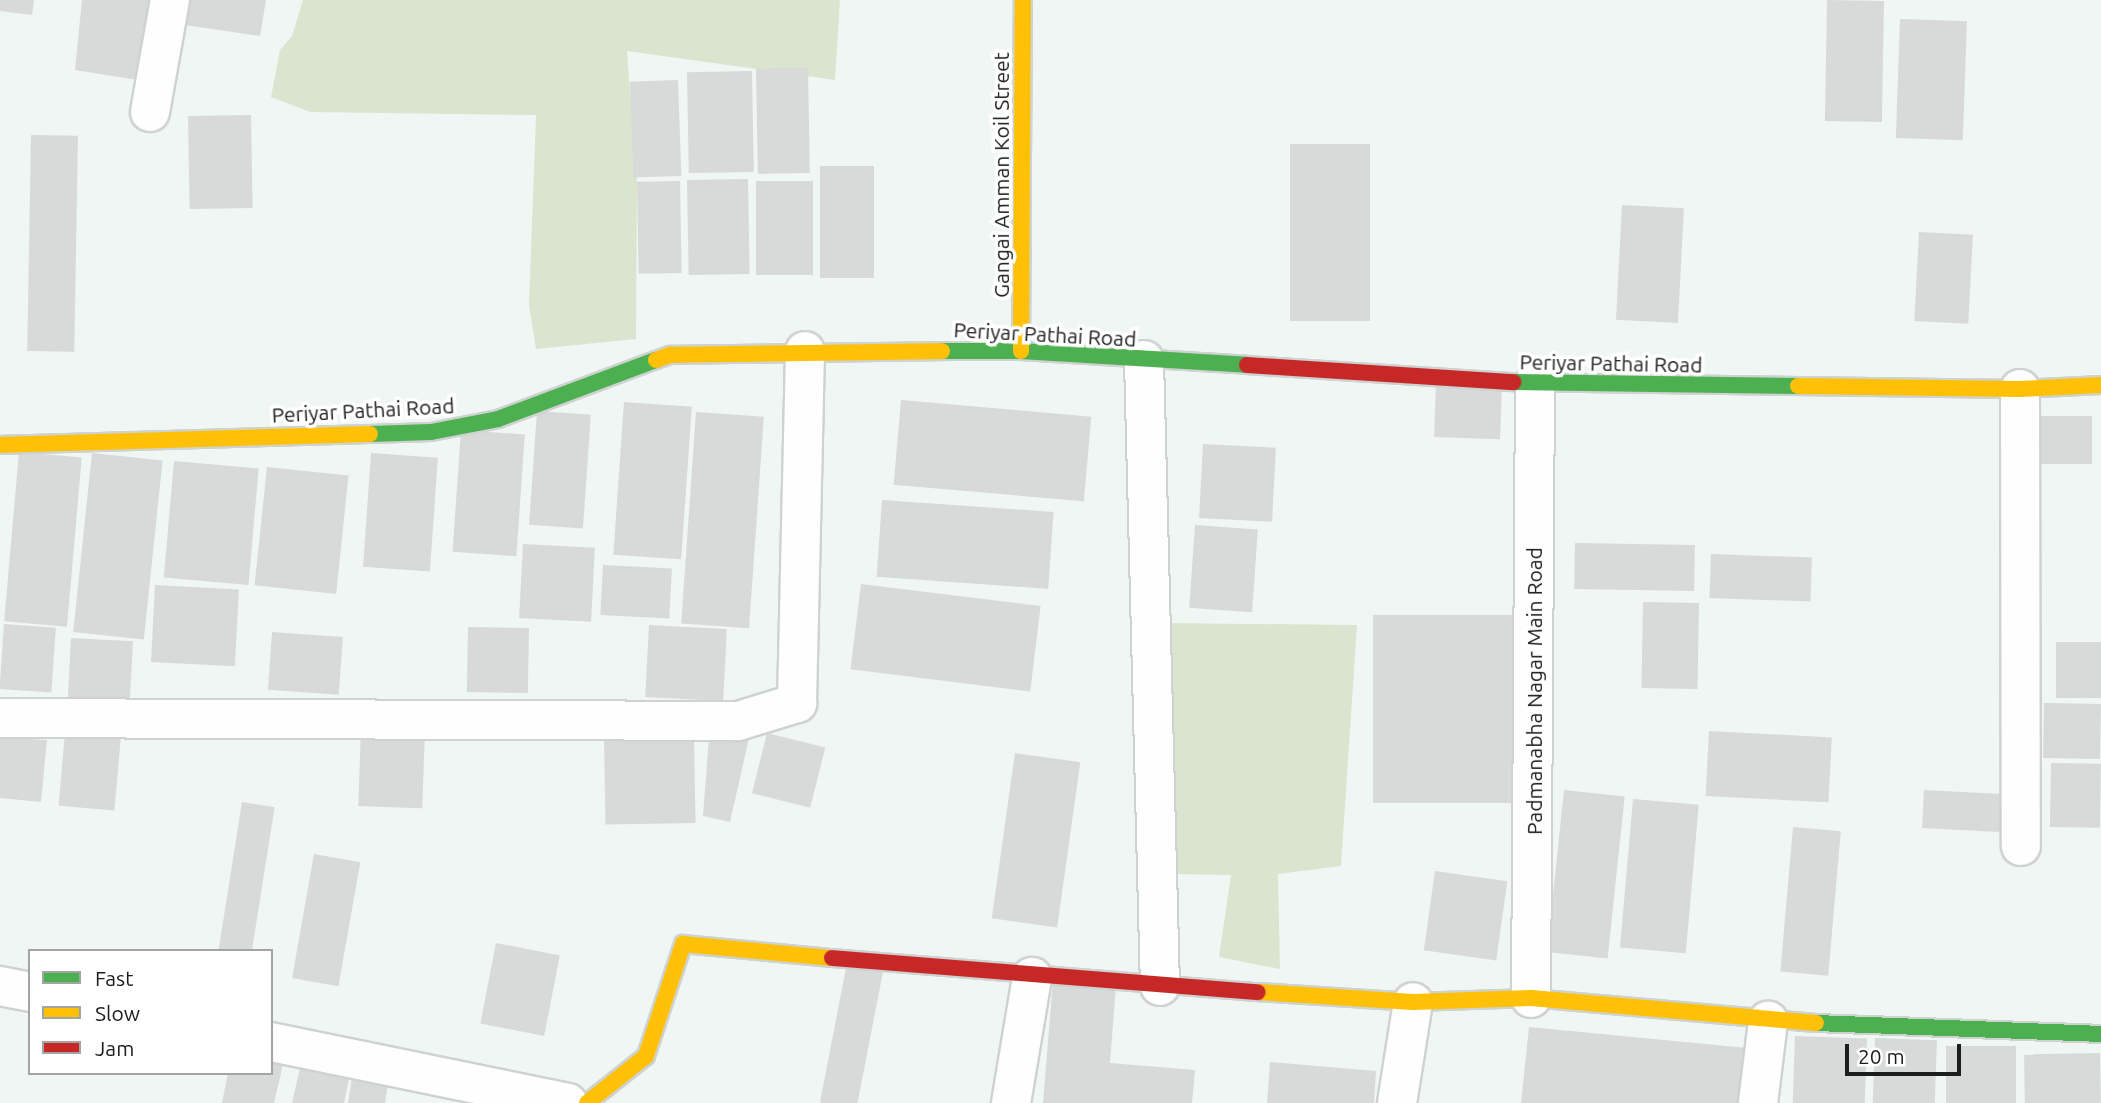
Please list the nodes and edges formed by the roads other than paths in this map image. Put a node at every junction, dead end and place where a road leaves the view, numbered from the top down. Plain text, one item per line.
1 (170, 0) edge
2 (1023, 0) edge
3 (150, 112) dead end
4 (805, 351) junction
5 (1021, 351) junction
6 (1144, 360) junction
7 (1535, 383) junction
8 (2101, 385) edge
9 (2020, 389) junction
10 (0, 445) edge
11 (0, 718) edge
12 (2021, 846) dead end
13 (1032, 977) junction
14 (0, 986) edge
15 (1160, 986) junction
16 (28, 992) edge
17 (1531, 998) junction
18 (1413, 1002) junction
19 (1768, 1021) junction
20 (2101, 1034) edge
21 (273, 1042) edge
22 (568, 1103) edge
23 (587, 1103) edge
24 (1010, 1103) edge
25 (1397, 1103) edge
26 (1758, 1103) edge

1 - 3 street
2 - 5 street, Gangai Amman Koil Street
4 - 5 street, Periyar Pathai Road
4 - 10 street, Periyar Pathai Road
4 - 11 street
5 - 6 street, Periyar Pathai Road
6 - 7 street, Periyar Pathai Road
6 - 15 street
7 - 9 street, Periyar Pathai Road
7 - 17 street, Padmanabha Nagar Main Road
8 - 9 street, Periyar Pathai Road
9 - 12 street
13 - 15 street
13 - 23 street
13 - 24 street
14 - 16 street
15 - 18 street
17 - 18 street
17 - 19 street
18 - 25 street
19 - 20 street
19 - 26 street
21 - 22 street

